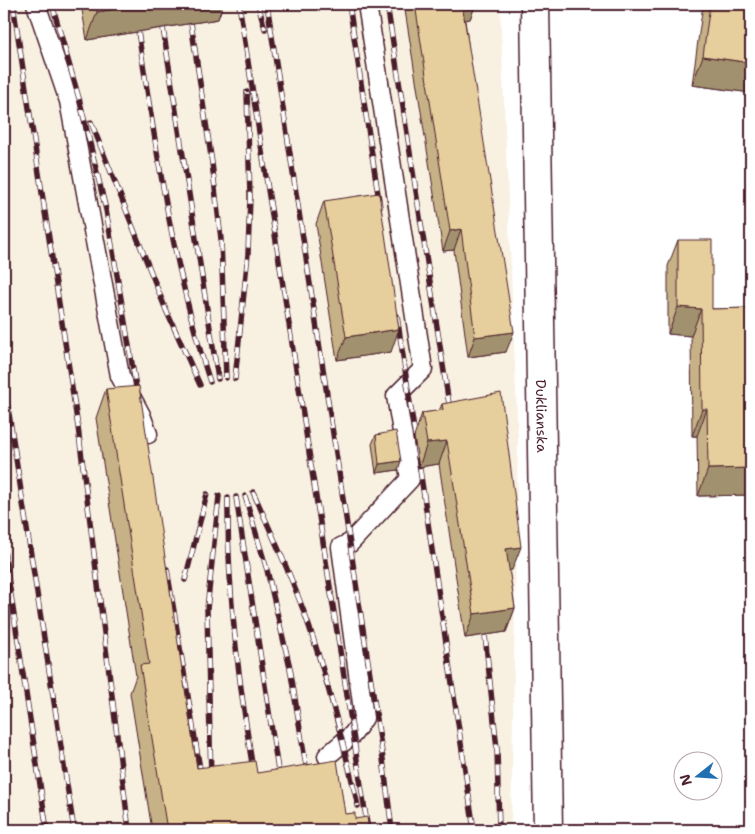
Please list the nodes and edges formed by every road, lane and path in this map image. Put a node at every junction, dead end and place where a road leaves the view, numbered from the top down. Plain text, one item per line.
1 (36, 4) edge
2 (367, 4) edge
3 (535, 4) edge
4 (148, 434) edge
5 (327, 756) dead end
6 (548, 830) edge

1 - 4 lane
2 - 5 lane
3 - 6 street, Duklianska

